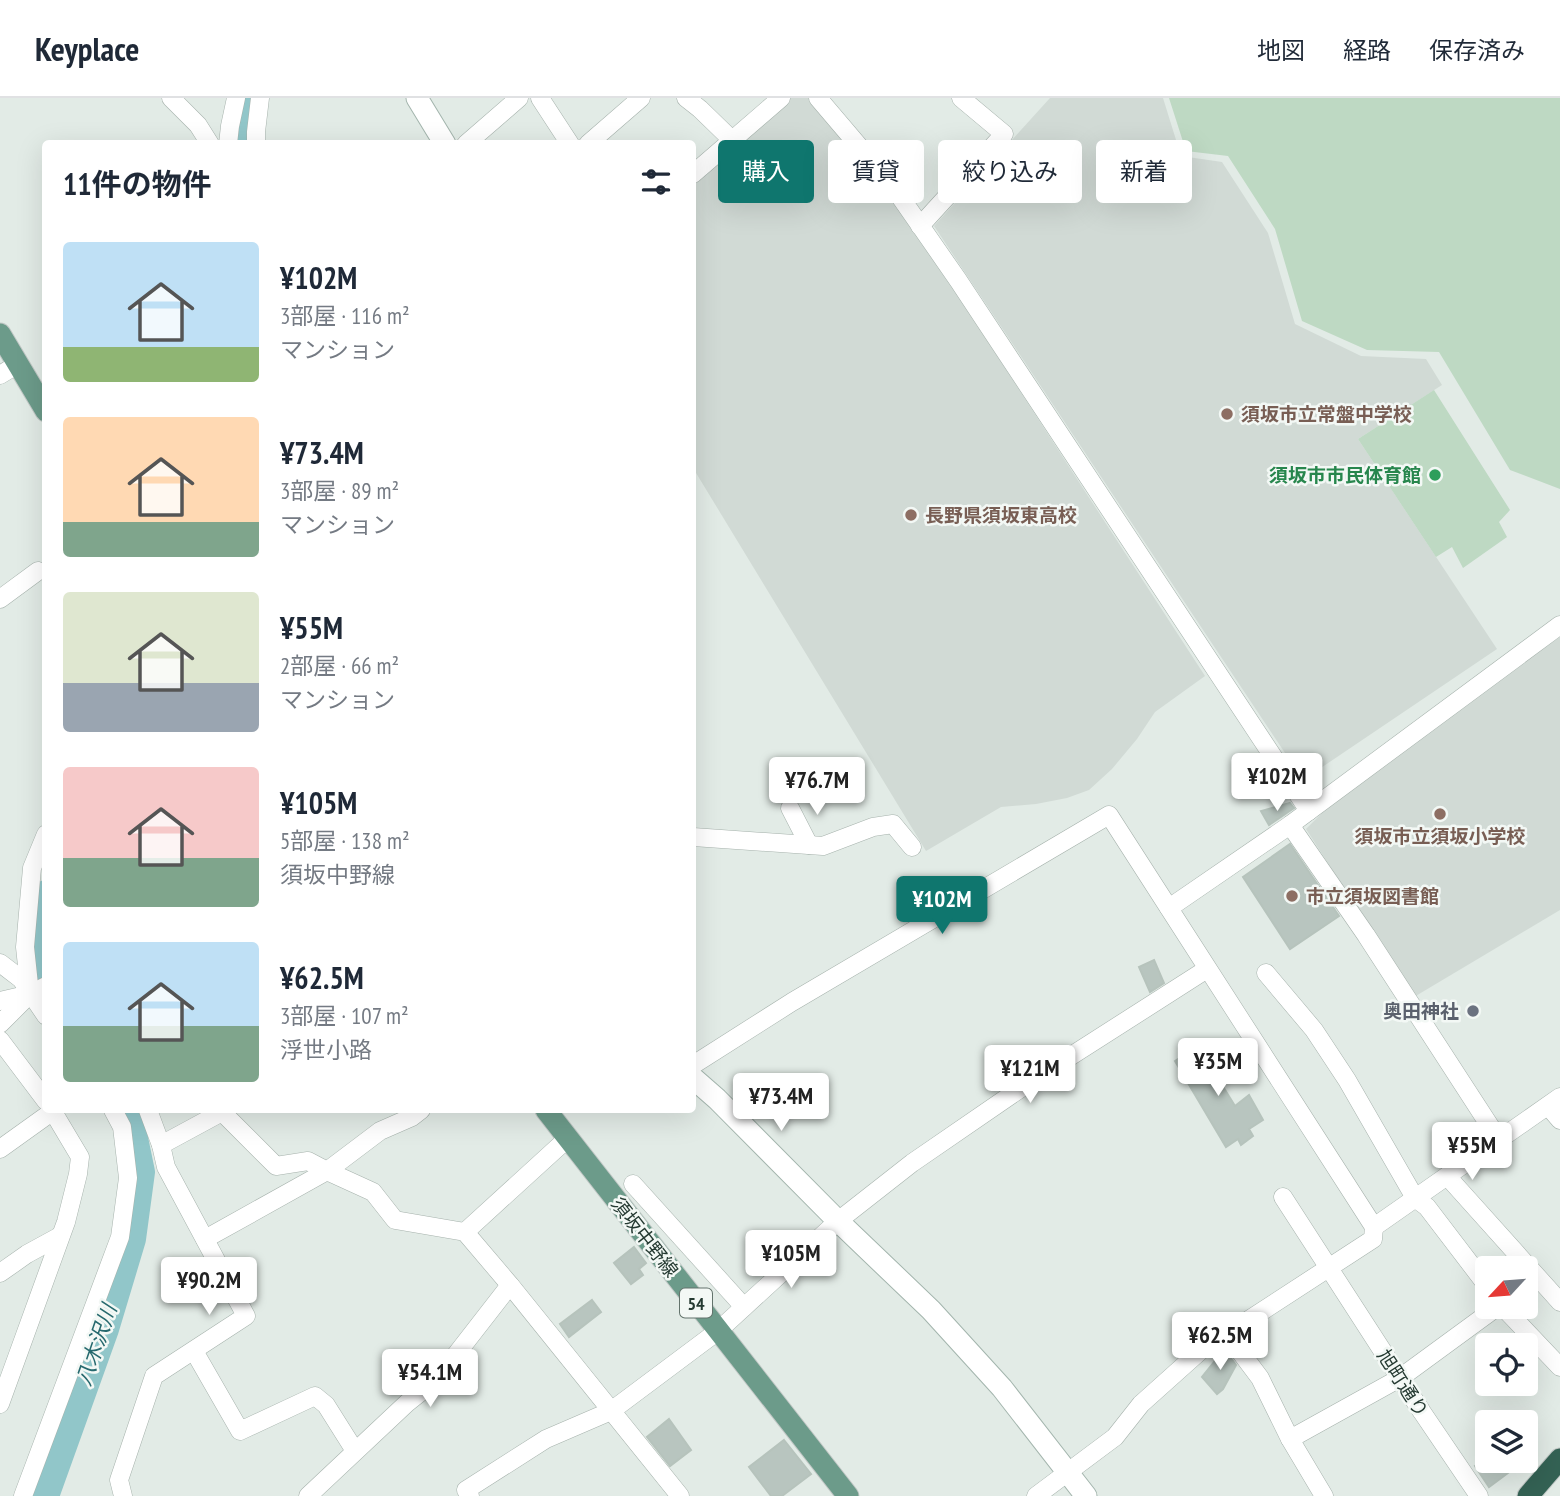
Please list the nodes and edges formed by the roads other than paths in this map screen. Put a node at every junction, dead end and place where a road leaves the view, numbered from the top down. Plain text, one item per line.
1 (171, 98) edge
2 (236, 98) edge
3 (260, 98) edge
4 (417, 98) edge
5 (519, 98) edge
6 (540, 98) edge
7 (641, 98) edge
8 (685, 98) edge
9 (781, 98) edge
10 (818, 98) edge
11 (961, 98) edge
12 (207, 140) edge
13 (228, 140) edge
14 (256, 140) edge
15 (443, 140) edge
16 (471, 140) edge
17 (567, 140) edge
18 (594, 140) edge
19 (732, 140) joint
20 (718, 152) edge
21 (696, 171) edge
22 (920, 226) junction
23 (0, 334) edge
24 (9, 370) edge
25 (42, 407) edge
26 (38, 571) dead end
27 (0, 599) edge
28 (1560, 625) edge
29 (790, 808) dead end
30 (1309, 811) junction
31 (1290, 825) junction
32 (696, 837) edge
33 (42, 843) edge
34 (809, 845) junction
35 (912, 847) dead end
36 (1169, 908) junction
37 (0, 963) edge
38 (1207, 969) junction
39 (1266, 972) dead end
40 (37, 990) edge
41 (0, 1001) edge
42 (0, 1024) edge
43 (0, 1040) edge
44 (696, 1063) edge
45 (696, 1081) edge
46 (42, 1096) edge
47 (1556, 1108) edge
48 (43, 1113) edge
49 (53, 1113) edge
50 (115, 1113) edge
51 (149, 1113) edge
52 (220, 1113) edge
53 (223, 1113) edge
54 (417, 1113) edge
55 (547, 1113) edge
56 (568, 1138) junction
57 (1499, 1140) junction
58 (161, 1145) junction
59 (0, 1149) edge
60 (327, 1171) junction
61 (1447, 1176) junction
62 (633, 1184) dead end
63 (1283, 1197) dead end
64 (1415, 1198) junction
65 (838, 1221) junction
66 (1374, 1227) junction
67 (466, 1232) junction
68 (60, 1236) junction
69 (205, 1240) junction
70 (1329, 1268) junction
71 (1475, 1270) edge
72 (0, 1273) edge
73 (510, 1285) junction
74 (1560, 1302) edge
75 (744, 1307) junction
76 (1479, 1320) edge
77 (1515, 1320) edge
78 (718, 1331) junction
79 (1227, 1334) junction
80 (194, 1351) junction
81 (1560, 1367) edge
82 (1400, 1378) junction
83 (0, 1404) edge
84 (611, 1411) junction
85 (1290, 1439) junction
86 (355, 1451) junction
87 (1560, 1459) edge
88 (1069, 1472) junction
89 (23, 1496) edge
90 (123, 1496) edge
91 (308, 1496) edge
92 (470, 1496) edge
93 (680, 1496) edge
94 (848, 1496) edge
95 (1036, 1496) edge
96 (1086, 1496) edge
97 (1324, 1496) edge
98 (1479, 1496) edge
99 (1528, 1496) edge

1 - 12 street
2 - 13 street
3 - 14 street
4 - 15 street
5 - 16 street
6 - 17 street
7 - 18 street
8 - 19 street
9 - 19 street
10 - 22 street
11 - 22 street
20 - 21 street
22 - 30 street
23 - 24 main road
24 - 25 main road
26 - 27 street
28 - 30 street
29 - 34 street
30 - 31 street
31 - 36 street
31 - 57 street
32 - 34 street
33 - 40 street
34 - 35 street
36 - 38 street
36 - 44 street
37 - 40 street
38 - 65 street
38 - 66 street
39 - 64 street
40 - 41 street
40 - 42 street
43 - 46 street
45 - 65 street
47 - 57 street
48 - 59 street
49 - 68 street
50 - 89 street
51 - 58 street
52 - 58 street
53 - 60 street
54 - 60 street
55 - 56 main road, 須坂中野線 / 54
56 - 67 street
56 - 78 main road, 須坂中野線 / 54
57 - 61 street
58 - 69 street
60 - 67 street
60 - 69 street
61 - 64 street
61 - 74 street
62 - 75 street
63 - 70 street, 旭町通り
64 - 66 street
64 - 71 street
65 - 75 street
65 - 88 street
66 - 70 street
67 - 73 street
68 - 72 street
68 - 83 street
69 - 80 street
70 - 79 street
70 - 82 street, 旭町通り
73 - 84 street
73 - 86 street
75 - 78 street
76 - 82 street
77 - 81 street
78 - 84 street
78 - 94 main road, 須坂中野線 / 54
79 - 85 street
79 - 88 street
80 - 86 street
80 - 90 street
82 - 85 street
82 - 98 street, 旭町通り
84 - 92 street
84 - 93 street
85 - 97 street
86 - 91 street
87 - 99 highway
88 - 95 street
88 - 96 street

